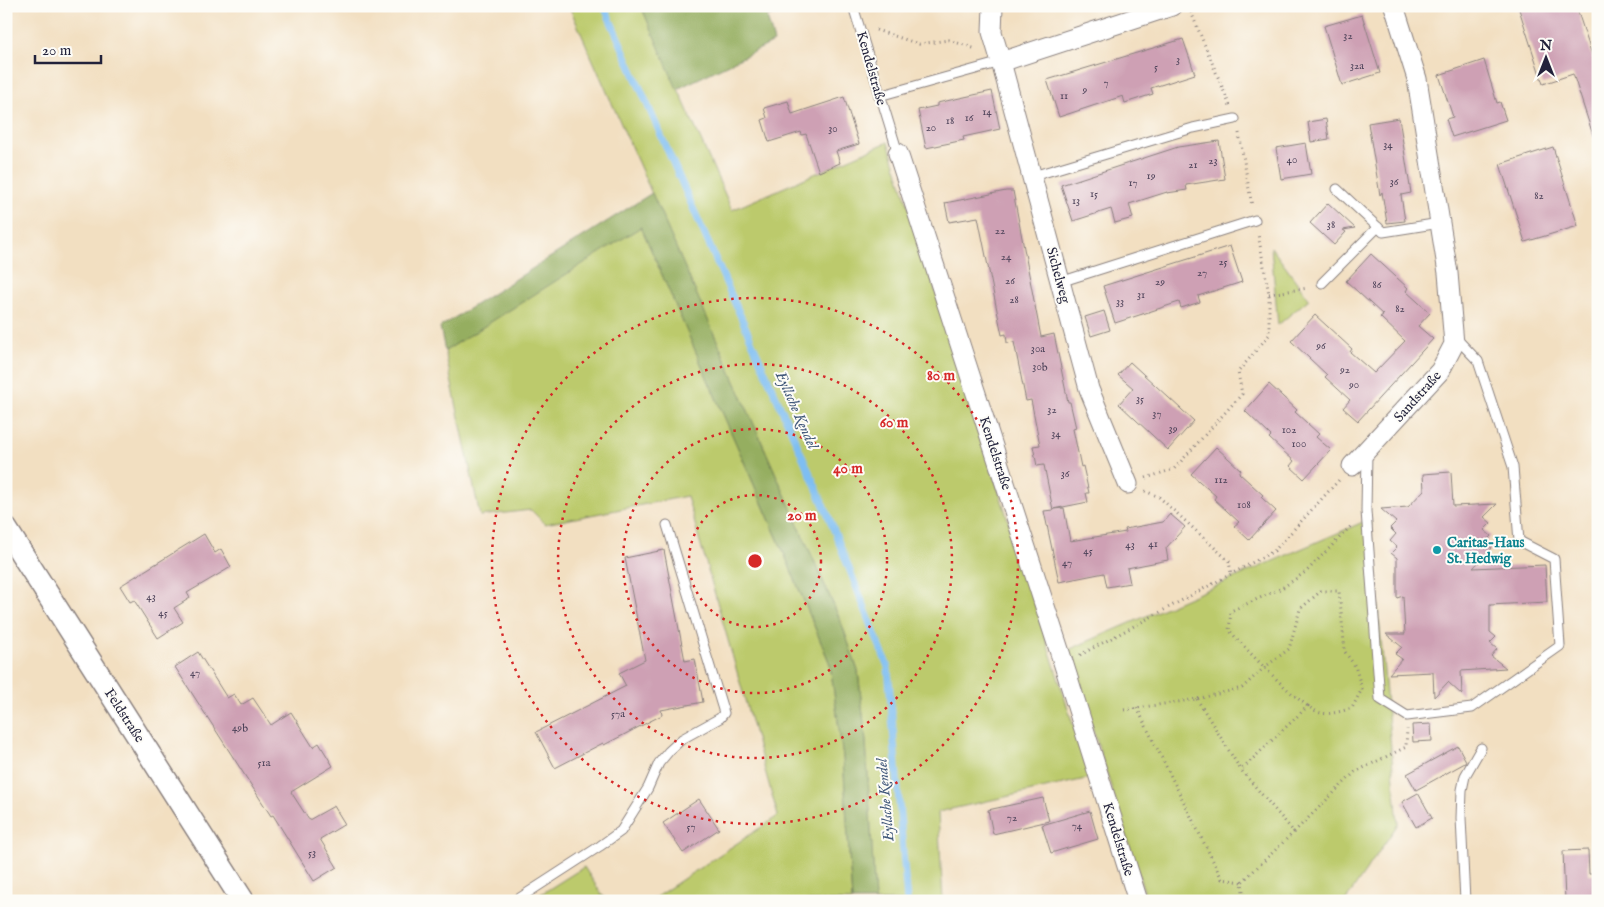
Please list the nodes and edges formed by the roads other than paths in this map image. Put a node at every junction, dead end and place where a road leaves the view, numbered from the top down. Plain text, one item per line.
1 (853, 6) edge
2 (993, 6) edge
3 (1172, 6) edge
4 (1401, 8) edge
5 (1001, 62) junction
6 (880, 96) junction
7 (1235, 119) road end
8 (898, 154) joint
9 (1032, 176) junction
10 (1336, 189) dead end
11 (1255, 220) road end
12 (1440, 223) junction
13 (1378, 227) junction
14 (1060, 282) junction
15 (1322, 283) road end
16 (1454, 336) junction
17 (1367, 451) junction
18 (1352, 466) road end
19 (1128, 484) road end
20 (667, 524) dead end
21 (6, 529) edge
22 (1481, 748) dead end
23 (244, 901) edge
24 (515, 901) edge
25 (1138, 901) edge
26 (1466, 901) edge

1 - 6 lane, Kendelstraße
2 - 5 street, Sichelweg
3 - 5 street
4 - 12 street, Sandstraße
5 - 6 lane
5 - 9 street, Sichelweg
6 - 8 lane, Kendelstraße
7 - 9 lane
8 - 25 street, Kendelstraße
9 - 14 street, Sichelweg
10 - 13 lane
11 - 14 lane
12 - 13 lane
12 - 16 street, Sandstraße
13 - 15 lane
14 - 19 street, Sichelweg
16 - 17 street, Sandstraße
16 - 17 lane
17 - 18 street, Sandstraße
20 - 24 lane
21 - 23 street, Feldstraße
22 - 26 lane

